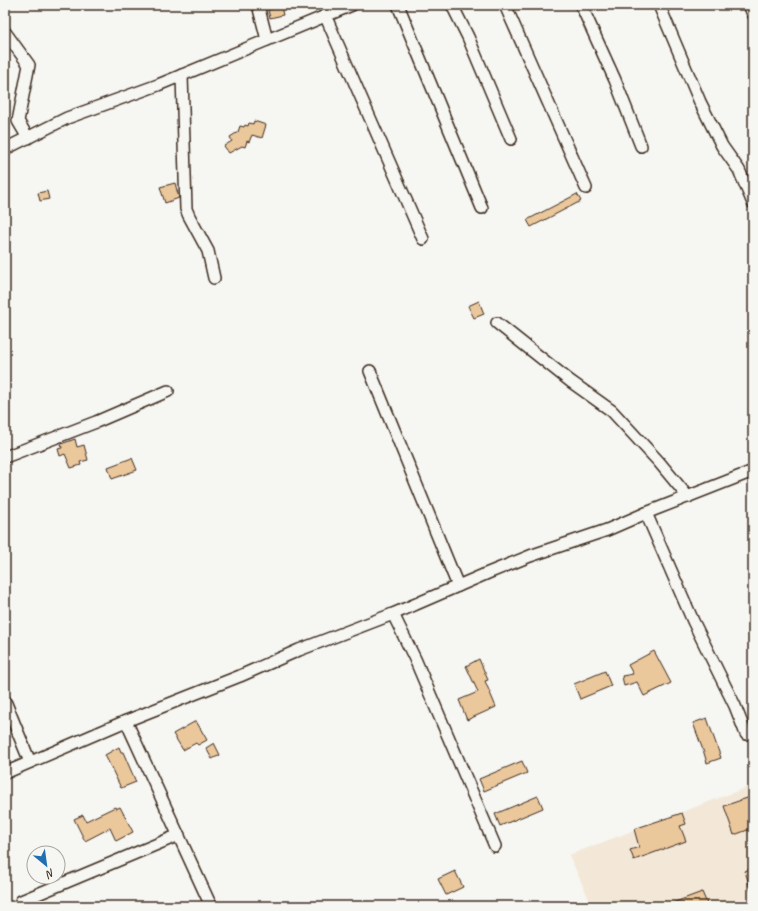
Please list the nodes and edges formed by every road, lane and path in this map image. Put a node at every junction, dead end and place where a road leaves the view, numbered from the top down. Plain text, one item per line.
1 (258, 5) edge
2 (352, 5) edge
3 (398, 5) edge
4 (452, 5) edge
5 (505, 5) edge
6 (581, 5) edge
7 (659, 5) edge
8 (749, 5) edge
9 (753, 14) edge
10 (325, 15) junction
11 (5, 32) edge
12 (267, 40) junction
13 (182, 75) junction
14 (28, 138) junction
15 (511, 139) dead end
16 (641, 146) dead end
17 (5, 149) edge
18 (586, 188) dead end
19 (753, 203) edge
20 (482, 208) dead end
21 (424, 239) dead end
22 (214, 278) dead end
23 (497, 323) dead end
24 (370, 371) dead end
25 (168, 391) dead end
26 (5, 457) edge
27 (753, 471) edge
28 (688, 497) junction
29 (646, 513) junction
30 (458, 586) junction
31 (393, 614) junction
32 (5, 701) edge
33 (126, 721) junction
34 (746, 734) dead end
35 (30, 762) junction
36 (5, 773) edge
37 (179, 835) junction
38 (495, 846) dead end
39 (21, 901) dead end
40 (212, 906) edge

1 - 12 street
2 - 10 street
3 - 20 street
4 - 15 street
5 - 18 street
6 - 16 street
7 - 19 street
8 - 9 street
10 - 12 street
10 - 21 street
11 - 14 street
12 - 13 street
13 - 14 street
13 - 22 street
14 - 17 street
23 - 28 street
24 - 30 street
25 - 26 street
27 - 28 street
28 - 29 street
29 - 30 street
29 - 34 street
30 - 31 street
31 - 33 street
31 - 38 street
32 - 35 street
33 - 35 street
33 - 37 street
35 - 36 street
37 - 39 street
37 - 40 street

